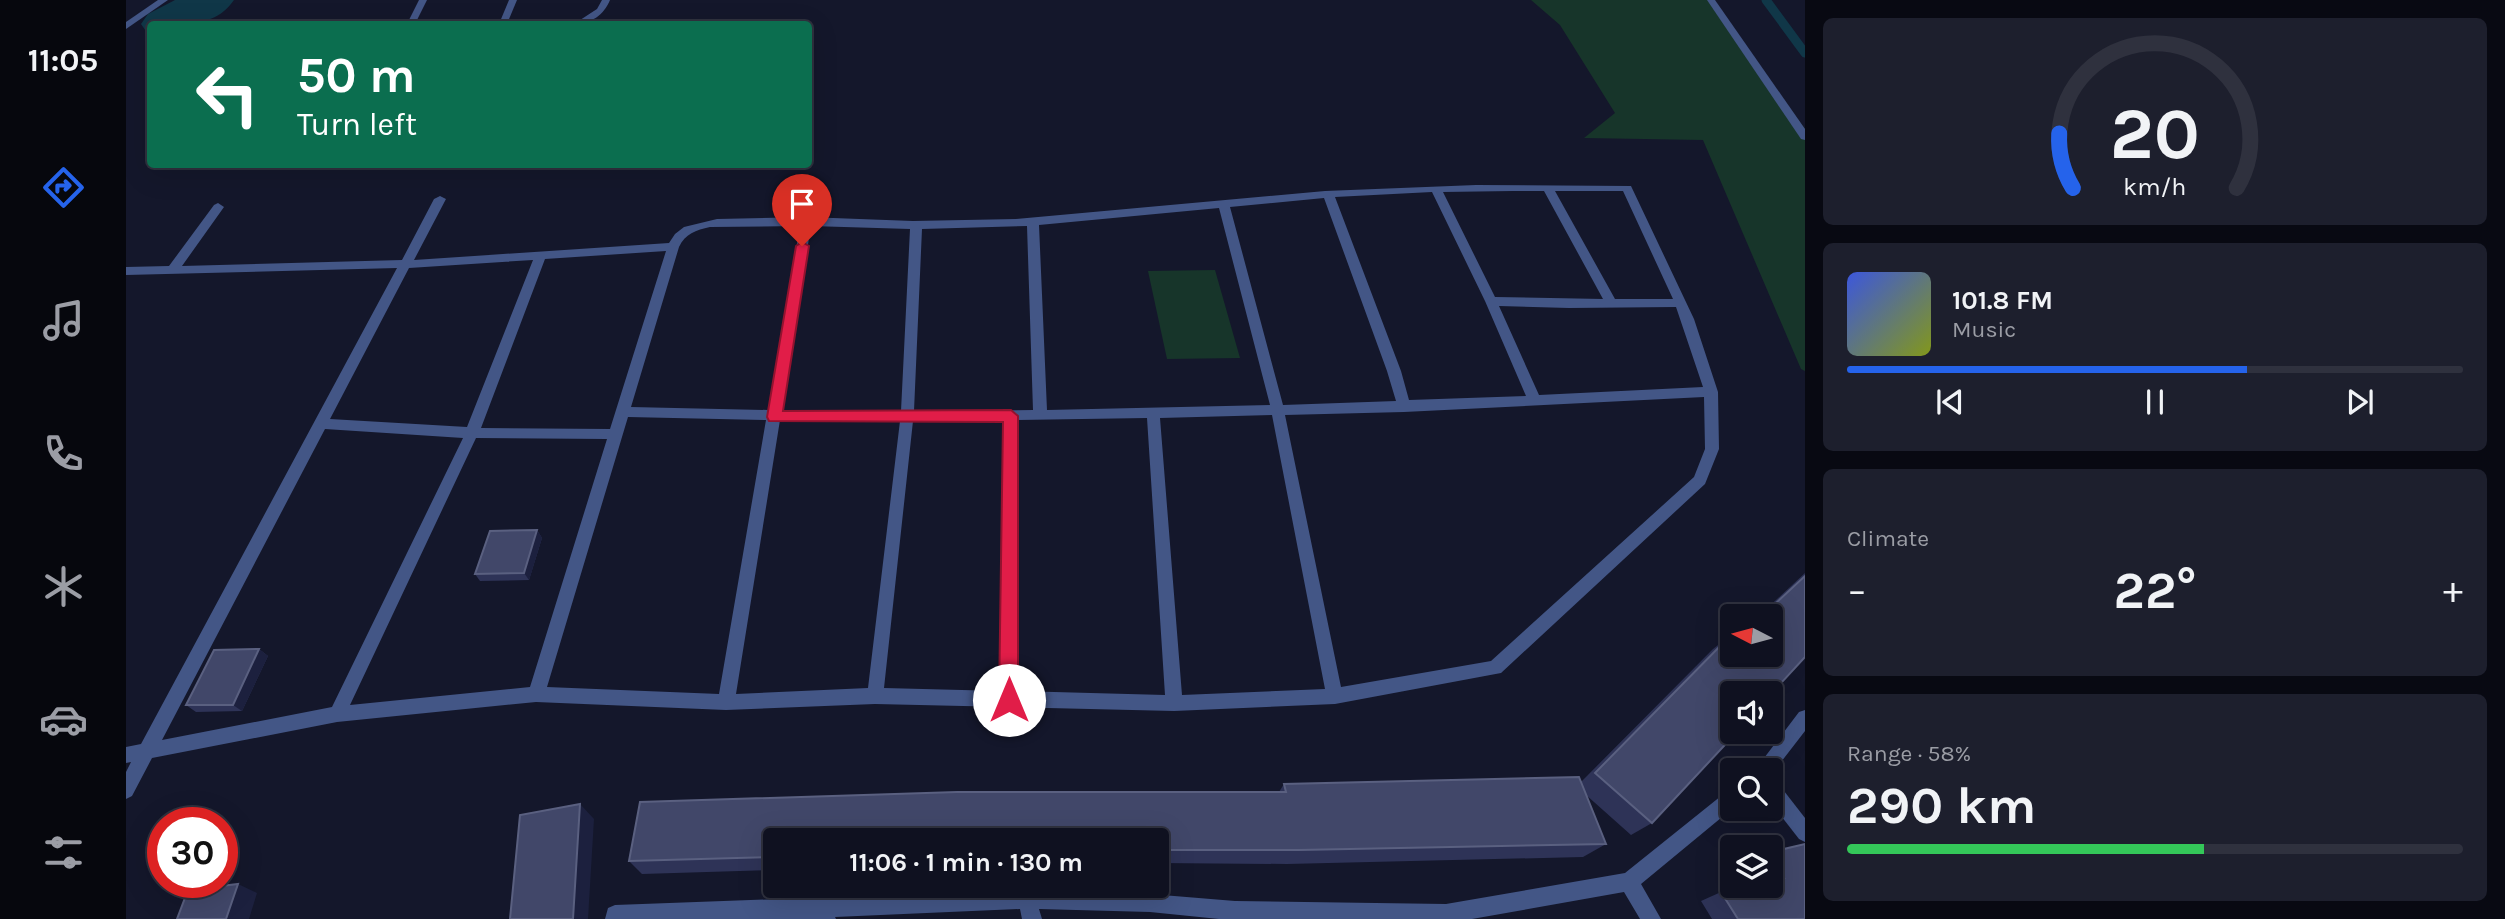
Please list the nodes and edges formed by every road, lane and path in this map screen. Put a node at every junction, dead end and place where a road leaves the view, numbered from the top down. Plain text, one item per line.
1 (164, 0) edge
2 (423, 0) edge
3 (513, 0) edge
4 (606, 0) edge
5 (1711, 0) edge
6 (412, 21) edge
7 (504, 21) edge
8 (583, 21) edge
9 (126, 26) edge
10 (1805, 137) edge
11 (1548, 188) junction
12 (1436, 190) junction
13 (1328, 194) junction
14 (440, 199) dead end
15 (1223, 203) junction
16 (218, 207) dead end
17 (806, 221) junction
18 (1033, 222) junction
19 (916, 225) junction
20 (673, 247) junction
21 (541, 254) junction
22 (407, 264) junction
23 (126, 271) edge
24 (172, 271) junction
25 (1491, 301) junction
26 (1611, 303) junction
27 (1680, 303) junction
28 (1711, 392) junction
29 (1535, 401) junction
30 (1404, 407) junction
31 (1278, 411) junction
32 (623, 412) junction
33 (1153, 413) junction
34 (1040, 415) junction
35 (907, 416) junction
36 (1011, 416) junction
37 (775, 417) junction
38 (323, 424) junction
39 (472, 433) junction
40 (616, 434) junction
41 (536, 694) junction
42 (875, 696) junction
43 (1335, 696) junction
44 (1009, 700) junction
45 (726, 702) junction
46 (1174, 703) junction
47 (337, 714) junction
48 (1805, 718) edge
49 (148, 749) junction
50 (126, 755) edge
51 (1774, 758) edge
52 (126, 790) edge
53 (1783, 804) edge
54 (1720, 808) edge
55 (1805, 834) edge
56 (1629, 882) junction
57 (1027, 899) junction
58 (826, 913) edge
59 (1237, 915) edge
60 (1447, 916) edge
61 (615, 919) edge
62 (1032, 919) edge
63 (1651, 919) edge

1 - 9 street
2 - 6 street
3 - 7 street
4 - 8 street
5 - 10 street
11 - 12 street
11 - 26 street
11 - 27 street
12 - 13 street
12 - 25 street
13 - 15 street
13 - 30 street
14 - 22 street
15 - 18 street
15 - 31 street
16 - 24 street
17 - 19 street
17 - 20 street
17 - 37 street
18 - 19 street
18 - 34 street
19 - 35 street
20 - 21 street
20 - 32 street
21 - 22 street
21 - 39 street
22 - 24 street
22 - 38 street
23 - 24 street
25 - 26 street
25 - 29 street
26 - 27 street
27 - 28 street
28 - 29 street
28 - 43 street
29 - 30 street
30 - 31 street
31 - 33 street
31 - 43 street
32 - 37 street
32 - 40 street
33 - 34 street
33 - 46 street
34 - 36 street
35 - 36 street
35 - 37 street
35 - 42 street
36 - 44 street
37 - 45 street
38 - 39 street
38 - 49 street
39 - 40 street
39 - 47 street
40 - 41 street
41 - 45 street
41 - 47 street
42 - 44 street
42 - 45 street
43 - 46 street
44 - 46 street
47 - 49 street
48 - 51 street
49 - 50 street
49 - 52 street
53 - 55 street
54 - 56 street
56 - 60 street
56 - 63 street
57 - 58 street
57 - 59 street
57 - 62 street
58 - 61 street
59 - 60 street

